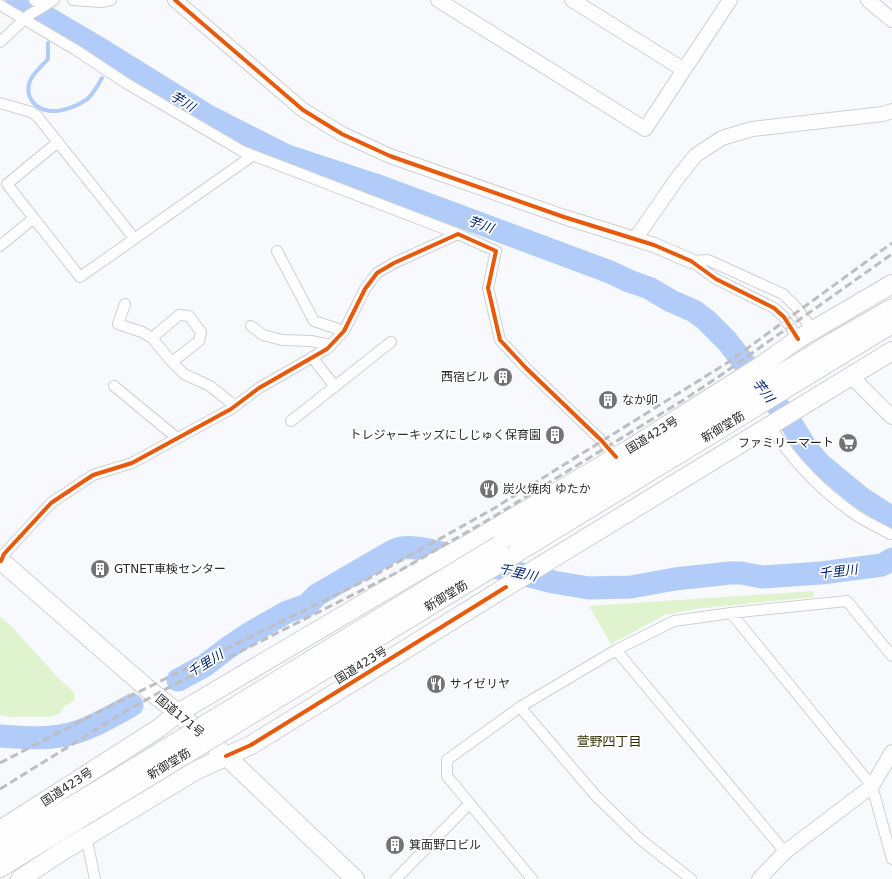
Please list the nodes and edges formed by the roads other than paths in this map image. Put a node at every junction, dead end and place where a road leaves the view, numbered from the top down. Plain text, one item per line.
1 (54, 0) edge
2 (74, 0) edge
3 (111, 0) edge
4 (175, 0) edge
5 (438, 0) edge
6 (572, 0) edge
7 (730, 0) edge
8 (868, 0) edge
9 (40, 4) edge
10 (0, 5) edge
11 (27, 18) junction
12 (892, 20) edge
13 (0, 42) edge
14 (684, 70) junction
15 (0, 102) edge
16 (892, 111) edge
17 (58, 142) junction
18 (252, 156) junction
19 (34, 218) junction
20 (458, 234) junction
21 (134, 238) junction
22 (635, 239) junction
23 (0, 246) edge
24 (277, 251) dead end
25 (691, 261) junction
26 (892, 284) edge
27 (125, 304) dead end
28 (892, 308) edge
29 (892, 324) edge
30 (252, 326) dead end
31 (816, 329) junction
32 (344, 331) junction
33 (152, 338) junction
34 (798, 339) junction
35 (391, 342) dead end
36 (331, 345) junction
37 (892, 351) edge
38 (312, 358) junction
39 (172, 362) junction
40 (851, 376) junction
41 (773, 378) junction
42 (114, 386) dead end
43 (335, 387) junction
44 (750, 392) junction
45 (235, 406) junction
46 (892, 417) edge
47 (291, 421) dead end
48 (772, 425) junction
49 (177, 438) junction
50 (616, 457) junction
51 (890, 534) dead end
52 (1, 560) edge
53 (731, 613) junction
54 (616, 650) junction
55 (892, 656) edge
56 (520, 707) junction
57 (178, 713) junction
58 (892, 752) edge
59 (226, 756) junction
60 (872, 786) junction
61 (469, 804) junction
62 (74, 814) junction
63 (0, 830) edge
64 (86, 836) junction
65 (0, 850) edge
66 (785, 852) junction
67 (892, 859) edge
68 (0, 868) edge
69 (20, 879) edge
70 (95, 879) edge
71 (355, 879) edge
72 (396, 879) edge
73 (532, 879) edge
74 (691, 879) edge
75 (759, 879) edge

1 - 9 street
2 - 3 street
4 - 22 street
5 - 14 street
6 - 14 street
7 - 14 street
8 - 12 street
9 - 11 street
10 - 11 street
11 - 13 street
11 - 18 street
15 - 17 street
16 - 22 street
17 - 19 street
17 - 21 street
18 - 20 street
18 - 21 street
19 - 21 street
19 - 23 street
20 - 32 street
20 - 50 street
22 - 25 street
24 - 32 street
25 - 31 street
25 - 34 street
26 - 31 highway, 国道423号
27 - 33 street
28 - 41 highway, 新御堂筋
29 - 41 highway, 新御堂筋
30 - 36 street
31 - 34 highway, 国道423号
32 - 36 street
33 - 39 street
33 - 39 street
34 - 41 highway, 国道423号
35 - 43 street
36 - 38 street
37 - 40 highway, 国道423号
38 - 43 street
38 - 45 street
39 - 45 street
40 - 46 street
40 - 48 highway, 国道423号
41 - 44 highway, 新御堂筋
41 - 44 highway, 国道423号
42 - 49 street
43 - 47 street
44 - 50 highway, 国道423号
44 - 62 highway, 新御堂筋, bridge
45 - 49 street
48 - 51 street
48 - 59 highway, 国道423号
49 - 52 street
50 - 57 highway, 国道423号
52 - 57 highway, 国道171号
53 - 54 street
53 - 55 street
53 - 60 street
54 - 56 street
54 - 66 street
56 - 61 street
56 - 74 street
57 - 59 highway, 国道171号
57 - 63 highway, 国道423号
58 - 60 street
59 - 64 highway, 国道423号
59 - 71 highway, 国道171号
60 - 66 street
60 - 67 street
61 - 72 street
61 - 73 street
62 - 65 highway, 新御堂筋
62 - 68 highway, 新御堂筋
64 - 69 highway, 国道423号
64 - 70 street
66 - 75 street

